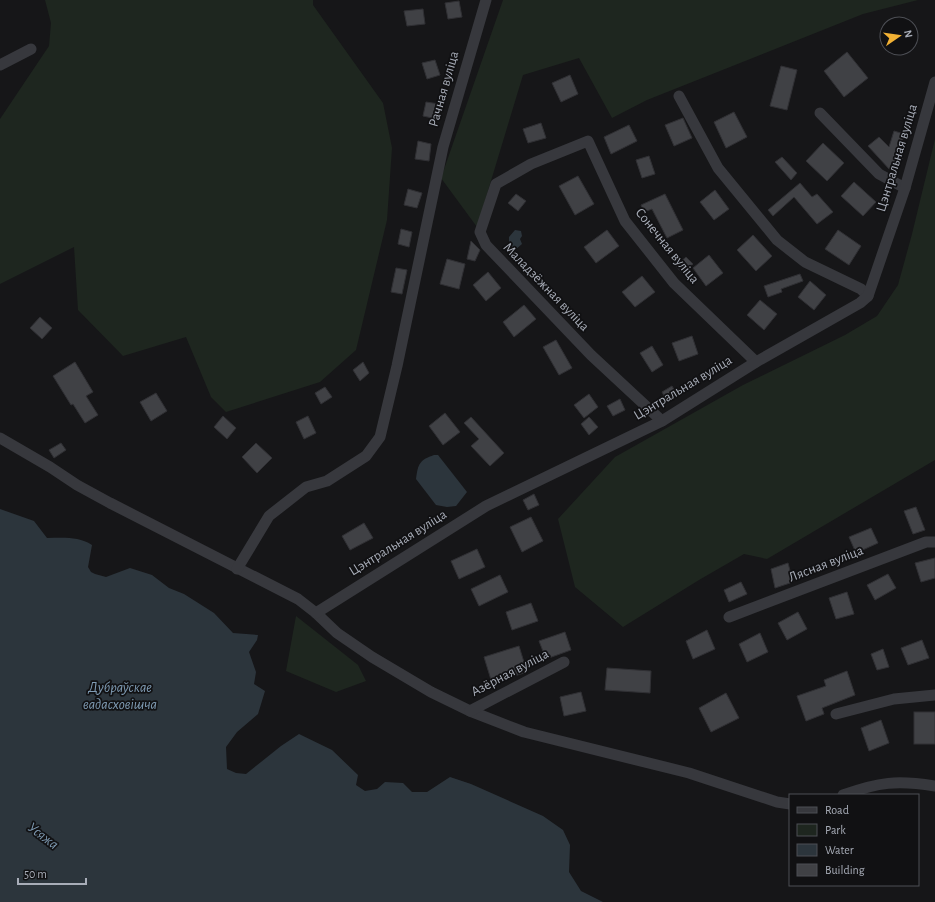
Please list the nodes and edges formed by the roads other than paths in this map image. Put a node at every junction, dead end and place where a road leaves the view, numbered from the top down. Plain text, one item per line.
1 (486, 0) edge
2 (31, 49) dead end
3 (0, 65) edge
4 (934, 82) edge
5 (679, 96) dead end
6 (820, 113) dead end
7 (531, 164) joint
8 (905, 188) junction
9 (868, 296) junction
10 (756, 362) junction
11 (662, 421) junction
12 (0, 438) edge
13 (935, 542) edge
14 (237, 569) junction
15 (316, 613) junction
16 (729, 617) dead end
17 (564, 662) dead end
18 (935, 695) edge
19 (470, 711) junction
20 (836, 714) dead end
21 (935, 786) edge
22 (847, 794) edge
23 (789, 804) edge

1 - 14 street, Рачная вуліца
2 - 3 street
4 - 8 street, Цэнтральная вуліца
5 - 9 street
6 - 8 street
7 - 10 street, Сонечная вуліца
7 - 11 street, Маладзёжная вуліца
8 - 9 street, Цэнтральная вуліца
9 - 10 street, Цэнтральная вуліца
10 - 11 street, Цэнтральная вуліца
11 - 15 street, Цэнтральная вуліца
12 - 14 street
13 - 16 street, Лясная вуліца
14 - 15 street
15 - 19 street
17 - 19 street, Азёрная вуліца
18 - 20 street
19 - 23 street
21 - 22 street

